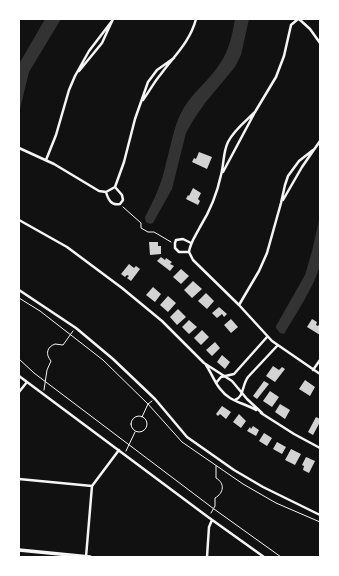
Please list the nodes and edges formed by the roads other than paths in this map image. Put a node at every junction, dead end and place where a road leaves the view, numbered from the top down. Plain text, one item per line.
1 (196, 19) edge
2 (299, 19) edge
3 (113, 20) edge
4 (320, 43) edge
5 (174, 58) junction
6 (75, 76) junction
7 (142, 100) junction
8 (255, 112) junction
9 (320, 141) edge
10 (19, 148) edge
11 (313, 150) junction
12 (46, 160) junction
13 (221, 174) junction
14 (114, 187) junction
15 (106, 192) junction
16 (281, 203) junction
17 (19, 220) edge
18 (191, 243) junction
19 (189, 252) junction
20 (19, 290) edge
21 (239, 305) junction
22 (267, 337) junction
23 (277, 346) junction
24 (320, 360) edge
25 (204, 363) junction
26 (313, 370) junction
27 (320, 374) edge
28 (19, 376) edge
29 (225, 376) junction
30 (27, 382) junction
31 (216, 383) junction
32 (19, 392) edge
33 (242, 393) junction
34 (235, 401) junction
35 (262, 414) junction
36 (320, 448) edge
37 (119, 450) junction
38 (19, 479) edge
39 (92, 486) junction
40 (320, 515) edge
41 (212, 520) junction
42 (19, 550) edge
43 (86, 557) edge
44 (90, 557) edge
45 (207, 557) edge
46 (264, 557) edge

1 - 5 street
2 - 4 street
2 - 8 street
3 - 6 street
3 - 6 street
5 - 7 street
5 - 7 street
6 - 12 street
7 - 14 street
8 - 13 street
8 - 13 street
9 - 11 street
10 - 12 street
11 - 16 street
11 - 16 street
12 - 15 street
13 - 18 street
14 - 15 street
14 - 15 street
16 - 21 street
17 - 25 street
18 - 19 street
18 - 19 street
19 - 21 street
20 - 40 street
21 - 22 street
22 - 23 street
22 - 29 street
23 - 26 street
23 - 33 street
24 - 26 street
25 - 29 street
25 - 31 street
26 - 27 street
28 - 30 street
29 - 31 street
29 - 33 street
30 - 32 street
30 - 37 street
31 - 34 street
33 - 34 street
33 - 35 street
34 - 35 street
35 - 36 street
37 - 39 street
37 - 41 street
38 - 39 street
39 - 43 street
41 - 45 street
41 - 46 street
42 - 43 street
43 - 44 street

